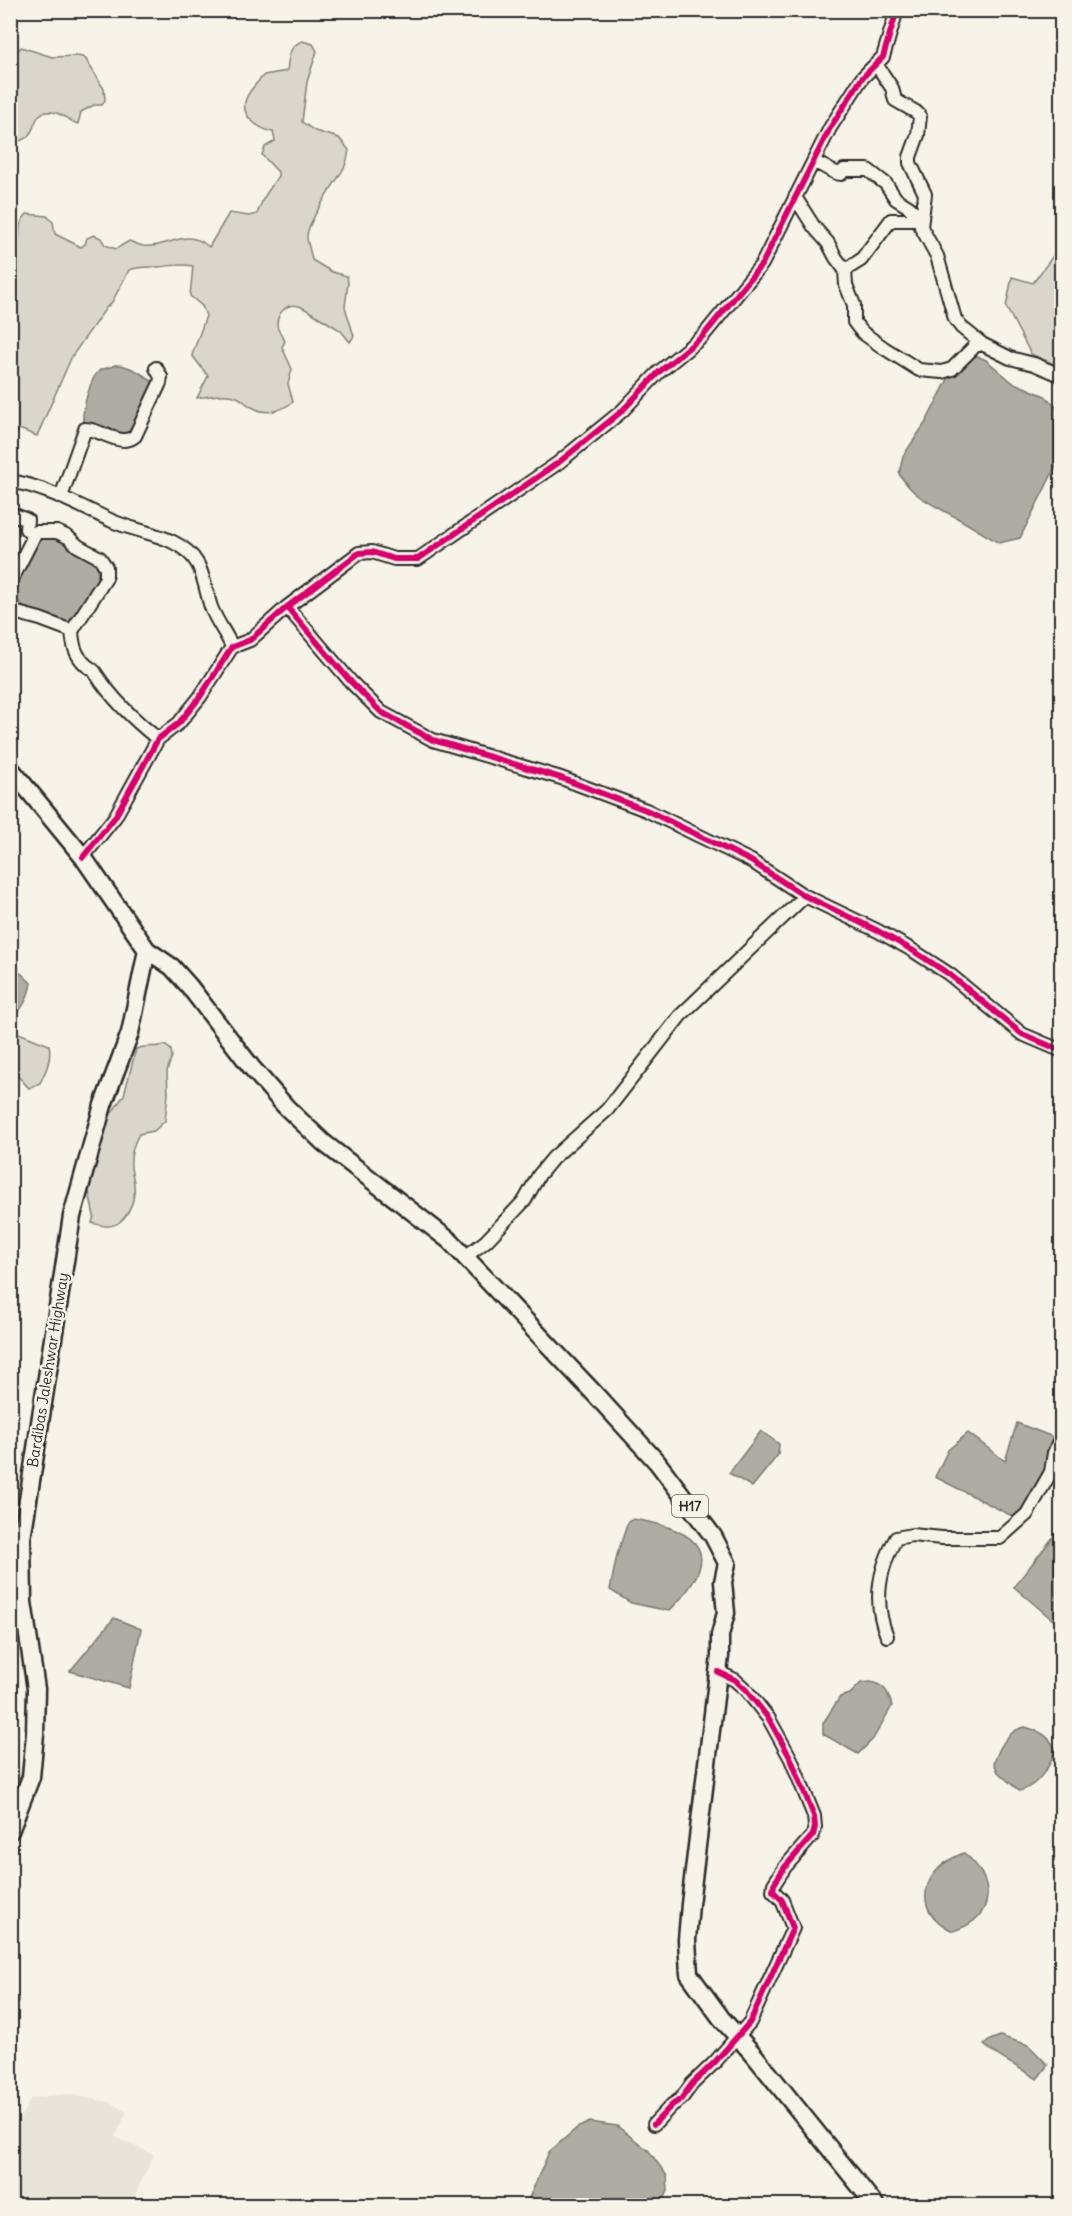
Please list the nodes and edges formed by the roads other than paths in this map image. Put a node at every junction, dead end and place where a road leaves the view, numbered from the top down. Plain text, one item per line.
1 (897, 10) edge
2 (876, 64) junction
3 (813, 163) junction
4 (795, 197) junction
5 (922, 220) junction
6 (845, 270) junction
7 (982, 344) junction
8 (156, 368) dead end
9 (1062, 376) edge
10 (10, 481) edge
11 (61, 497) junction
12 (10, 513) edge
13 (34, 537) junction
14 (10, 587) edge
15 (287, 607) junction
16 (10, 611) edge
17 (72, 631) junction
18 (232, 647) junction
19 (158, 740) junction
20 (10, 768) edge
21 (83, 857) junction
22 (805, 896) junction
23 (147, 950) junction
24 (1062, 1051) edge
25 (465, 1257) junction
26 (1062, 1436) edge
27 (887, 1636) dead end
28 (718, 1672) junction
29 (10, 1830) edge
30 (736, 2037) junction
31 (654, 2124) dead end
32 (876, 2205) edge

1 - 2 street
2 - 3 street
2 - 5 street
3 - 4 street
3 - 5 street
4 - 6 street
4 - 15 street
5 - 6 street
5 - 7 street
6 - 7 street
7 - 9 street
8 - 11 street
10 - 11 street
11 - 18 street
12 - 13 street
13 - 14 street
13 - 17 street
15 - 18 street
15 - 22 street
16 - 17 street
17 - 19 street
18 - 19 street
19 - 21 street
20 - 21 main road
21 - 23 main road
22 - 24 street
22 - 25 street
23 - 25 main road, H17
23 - 29 main road, Bardibas Jaleshwar Highway
25 - 28 main road, H17
26 - 27 street
28 - 30 main road, H17
28 - 30 street
30 - 31 street
30 - 32 main road, H17

